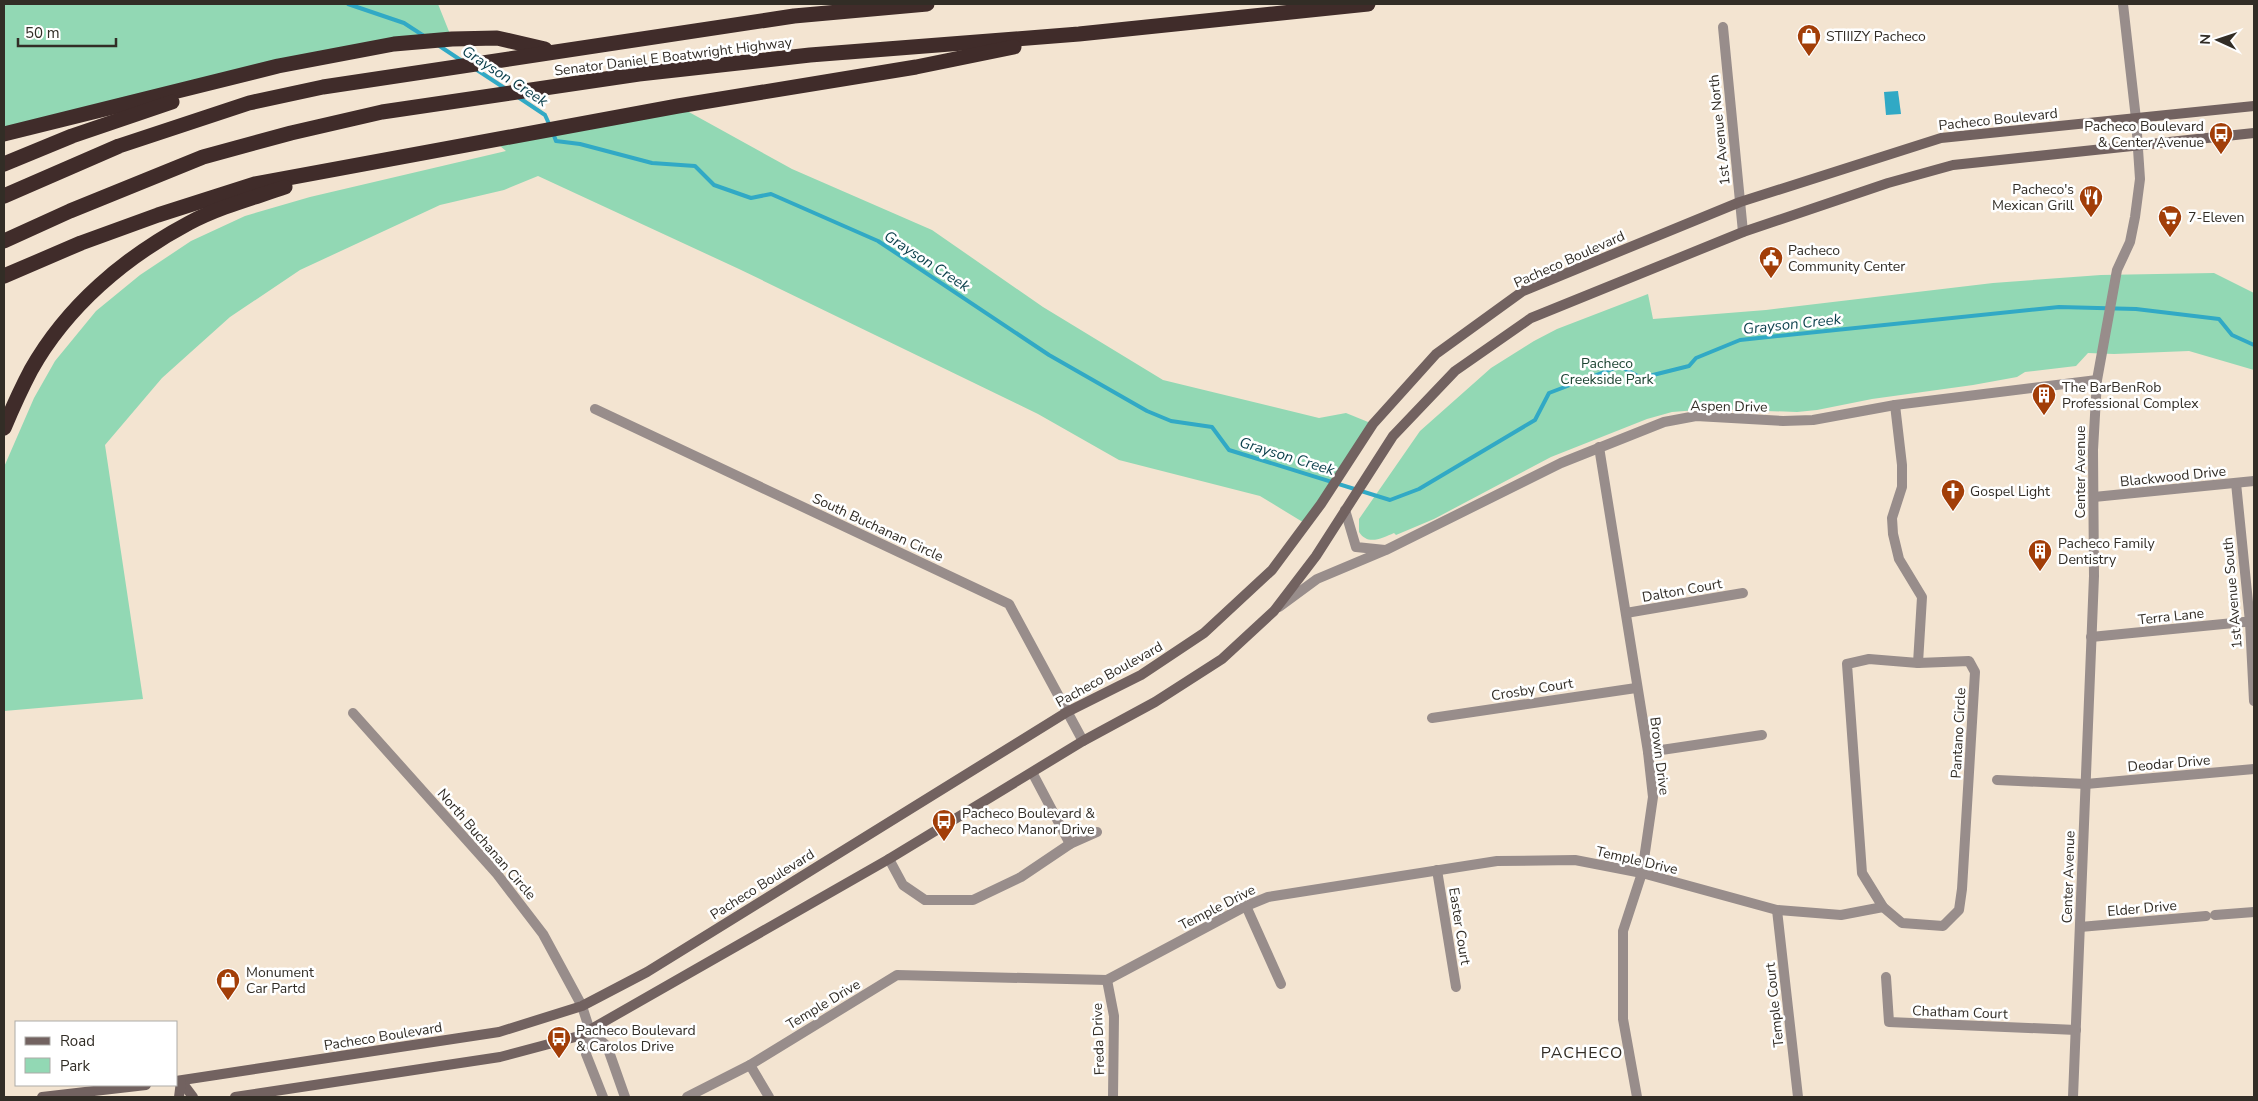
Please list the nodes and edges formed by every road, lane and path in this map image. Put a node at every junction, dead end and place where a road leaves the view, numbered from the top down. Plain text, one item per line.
1 (927, 4) edge
2 (1368, 4) edge
3 (2123, 4) edge
4 (1723, 26) dead end
5 (1079, 34) junction
6 (554, 51) junction
7 (278, 66) junction
8 (2254, 106) edge
9 (2136, 119) junction
10 (2254, 133) edge
11 (4, 134) edge
12 (2138, 145) junction
13 (4, 164) edge
14 (333, 170) junction
15 (4, 196) edge
16 (1740, 202) junction
17 (1743, 232) junction
18 (4, 241) edge
19 (4, 276) edge
20 (2097, 380) junction
21 (1895, 404) junction
22 (595, 409) dead end
23 (4, 428) edge
24 (1599, 447) junction
25 (2254, 481) edge
26 (2236, 483) junction
27 (2094, 497) junction
28 (1345, 510) junction
29 (1386, 550) junction
30 (1743, 593) dead end
31 (1274, 611) junction
32 (1626, 614) junction
33 (2252, 621) edge
34 (2091, 637) junction
35 (1918, 663) junction
36 (1636, 688) junction
37 (2254, 701) edge
38 (1067, 712) junction
39 (353, 713) dead end
40 (1432, 718) dead end
41 (1762, 735) dead end
42 (1083, 741) junction
43 (1648, 752) junction
44 (2254, 769) edge
45 (1033, 774) junction
46 (1997, 780) dead end
47 (2086, 784) junction
48 (1098, 832) dead end
49 (1070, 844) junction
50 (889, 859) junction
51 (1437, 870) junction
52 (1642, 873) junction
53 (1246, 906) junction
54 (1883, 907) junction
55 (1777, 910) junction
56 (2254, 912) edge
57 (2080, 927) junction
58 (1886, 977) dead end
59 (1107, 980) junction
60 (1282, 984) dead end
61 (1456, 986) dead end
62 (582, 1006) junction
63 (2076, 1030) junction
64 (590, 1031) junction
65 (750, 1065) junction
66 (179, 1081) edge
67 (137, 1086) edge
68 (42, 1097) edge
69 (178, 1097) edge
70 (193, 1097) edge
71 (235, 1097) edge
72 (602, 1097) edge
73 (625, 1097) edge
74 (687, 1097) edge
75 (769, 1097) edge
76 (1113, 1097) edge
77 (1637, 1097) edge
78 (1798, 1097) edge
79 (2073, 1097) edge

1 - 6 highway, Senator Daniel E Boatwright Highway
2 - 5 highway, Senator Daniel E Boatwright Highway
3 - 9 street, Center Avenue
4 - 16 street, 1st Avenue North
5 - 14 highway
5 - 18 highway, Senator Daniel E Boatwright Highway
6 - 7 highway
6 - 15 highway, Senator Daniel E Boatwright Highway
7 - 11 highway
7 - 13 highway
8 - 9 main road, Pacheco Boulevard
9 - 12 street, Center Avenue
9 - 16 main road, Pacheco Boulevard
10 - 12 main road
12 - 17 main road
12 - 20 street, Center Avenue
14 - 19 highway
14 - 23 highway
16 - 17 street, 1st Avenue North
16 - 38 main road, Pacheco Boulevard
17 - 28 main road
20 - 21 street, Aspen Drive
20 - 27 street, Center Avenue
21 - 24 street, Aspen Drive
21 - 35 street
22 - 38 street, South Buchanan Circle
24 - 29 street, Aspen Drive
24 - 32 street, Brown Drive
25 - 26 street, Blackwood Drive
26 - 27 street, Blackwood Drive
26 - 33 street, 1st Avenue South
27 - 34 street, Center Avenue
28 - 29 street
28 - 31 main road
29 - 31 street, Aspen Drive
30 - 32 street, Dalton Court
31 - 42 main road
32 - 36 street, Brown Drive
33 - 34 street, Terra Lane
33 - 37 street, 1st Avenue South
34 - 47 street, Center Avenue
35 - 54 street, Pantano Circle
35 - 54 street, Pantano Circle
36 - 40 street, Crosby Court
36 - 43 street, Brown Drive
38 - 42 street, South Buchanan Circle
38 - 62 main road, Pacheco Boulevard
39 - 62 street, North Buchanan Circle
41 - 43 street
42 - 45 main road
43 - 52 street, Brown Drive
44 - 47 street, Deodar Drive
45 - 49 street
45 - 50 main road
46 - 47 street, Deodar Drive
47 - 57 street, Center Avenue
48 - 49 street
49 - 50 street
50 - 64 main road
51 - 52 street, Temple Drive
51 - 53 street, Temple Drive
51 - 61 street, Easter Court
52 - 55 street, Temple Drive
52 - 77 street, Brown Drive
53 - 59 street, Temple Drive
53 - 60 street
54 - 55 street, Temple Drive
55 - 78 street, Temple Court
56 - 57 street, Elder Drive
57 - 63 street, Center Avenue
58 - 63 street, Chatham Court
59 - 65 street, Temple Drive
59 - 76 street, Freda Drive
62 - 64 street, North Buchanan Circle
62 - 66 main road, Pacheco Boulevard
63 - 79 street, Center Avenue
64 - 71 main road
64 - 72 street
64 - 73 street
65 - 74 street, Temple Drive
65 - 75 street
66 - 69 main road
66 - 70 main road
67 - 68 main road

